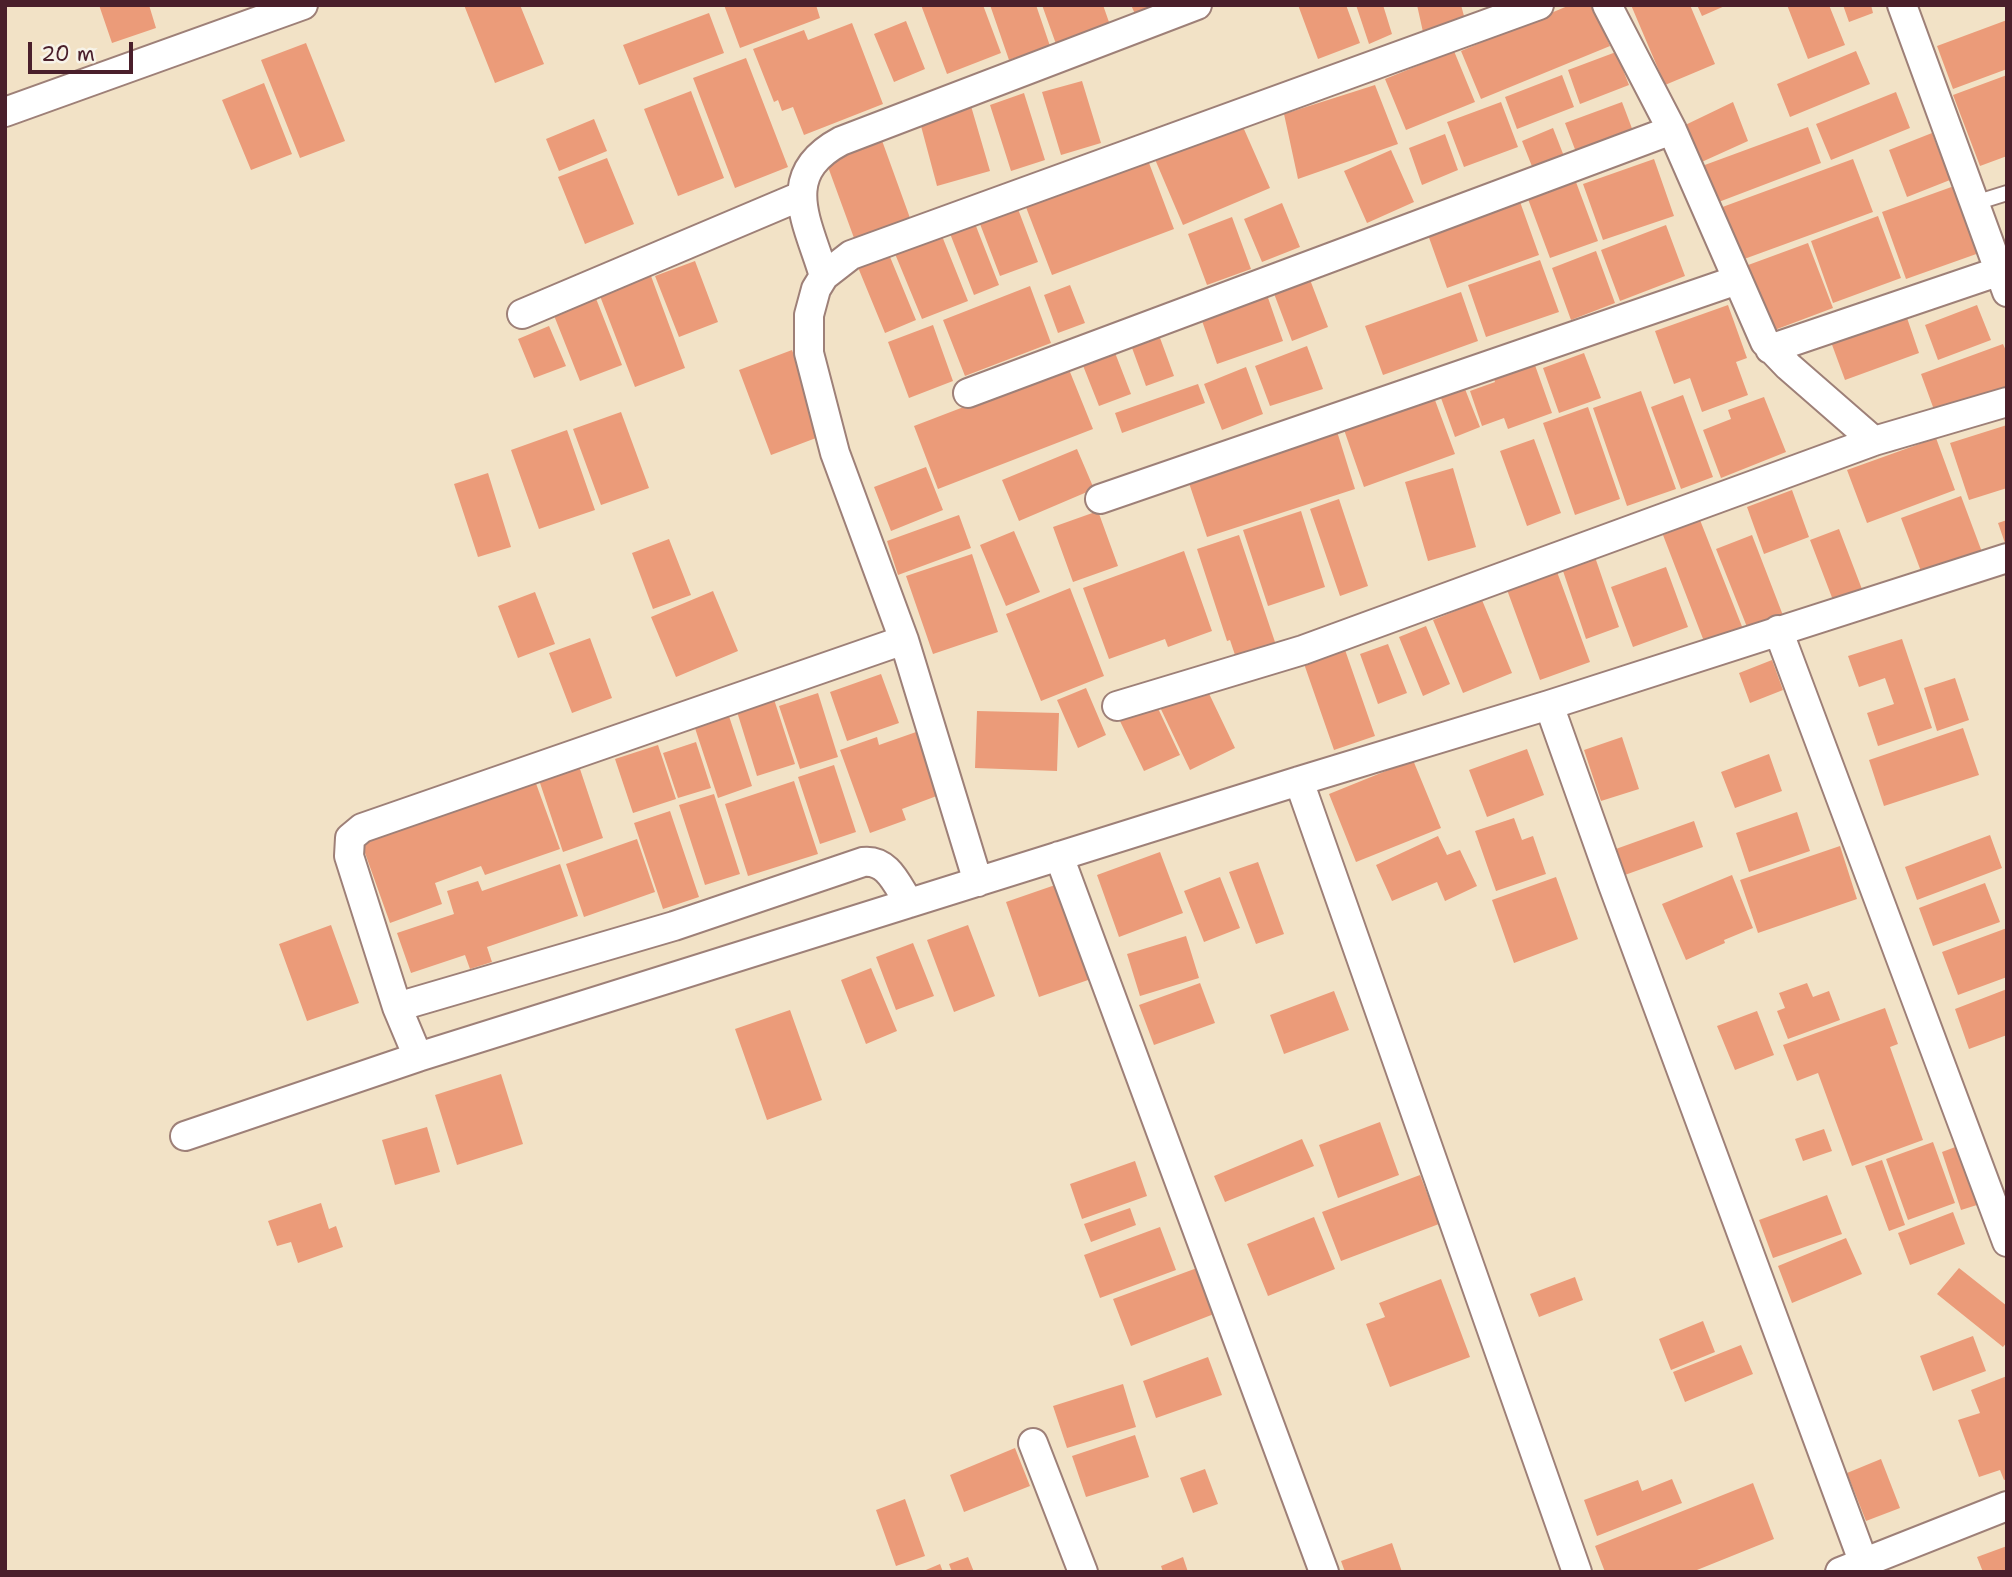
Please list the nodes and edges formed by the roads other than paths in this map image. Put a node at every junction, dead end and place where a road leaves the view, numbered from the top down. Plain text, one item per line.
1 (303, 5) edge
2 (1197, 5) edge
3 (1539, 5) edge
4 (1607, 5) edge
5 (1902, 5) edge
6 (5, 112) edge
7 (1672, 130) junction
8 (2007, 193) edge
9 (801, 196) junction
10 (1975, 203) junction
11 (824, 276) junction
12 (1737, 280) junction
13 (2003, 281) edge
14 (522, 314) dead end
15 (1770, 349) junction
16 (968, 393) dead end
17 (2007, 402) edge
18 (1874, 442) junction
19 (1100, 499) dead end
20 (2007, 558) edge
21 (1779, 630) junction
22 (904, 640) junction
23 (1549, 705) junction
24 (1117, 706) dead end
25 (1299, 781) junction
26 (1059, 856) junction
27 (978, 882) junction
28 (909, 904) junction
29 (397, 1007) junction
30 (418, 1057) junction
31 (185, 1136) dead end
32 (2007, 1242) edge
33 (1033, 1443) dead end
34 (2007, 1506) edge
35 (1852, 1567) edge
36 (1083, 1572) edge
37 (1324, 1572) edge
38 (1577, 1572) edge

1 - 6 street
2 - 9 street
3 - 11 street
4 - 7 street
5 - 10 street
7 - 12 street
7 - 16 street
8 - 10 lane
9 - 11 street
9 - 14 street
10 - 13 street
11 - 22 street
12 - 15 street
12 - 19 street
13 - 15 street
15 - 18 street
17 - 18 street
18 - 24 street
20 - 21 street
21 - 23 street
21 - 32 street
22 - 27 street
22 - 29 street
23 - 25 street
23 - 35 street
25 - 26 street
25 - 38 street
26 - 27 street
26 - 37 street
27 - 28 street
28 - 29 street
28 - 30 street
29 - 30 street
30 - 31 street
33 - 36 street
34 - 35 street

